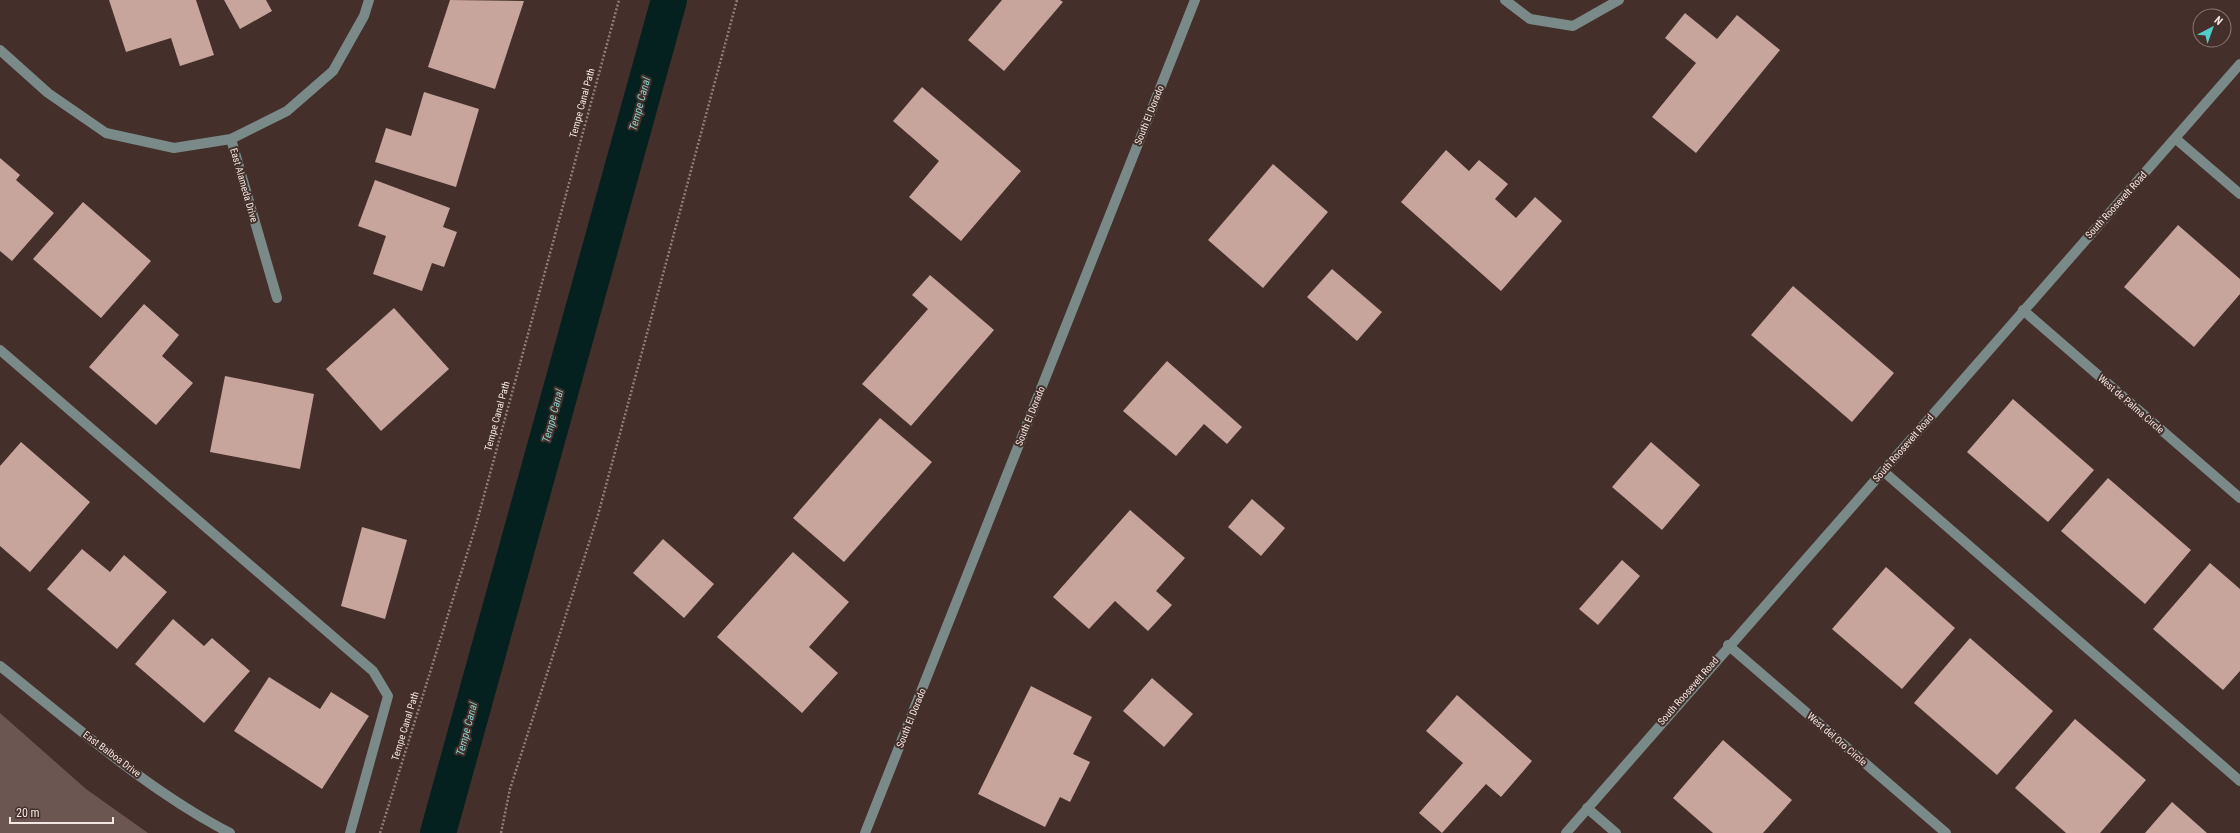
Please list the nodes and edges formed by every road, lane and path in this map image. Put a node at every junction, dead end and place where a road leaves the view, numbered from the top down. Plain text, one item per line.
1 (369, 0) edge
2 (619, 0) edge
3 (737, 0) edge
4 (1196, 0) edge
5 (1505, 0) edge
6 (1619, 0) edge
7 (0, 50) edge
8 (2240, 64) edge
9 (231, 139) junction
10 (2176, 139) junction
11 (2240, 194) edge
12 (277, 298) dead end
13 (2023, 310) junction
14 (0, 350) edge
15 (1883, 471) junction
16 (2240, 498) edge
17 (1728, 645) junction
18 (0, 666) edge
19 (2240, 781) edge
20 (1587, 808) junction
21 (230, 833) edge
22 (350, 833) edge
23 (380, 833) edge
24 (501, 833) edge
25 (865, 833) edge
26 (1566, 833) edge
27 (1616, 833) edge
28 (1946, 833) edge

1 - 9 street
2 - 23 path, Tempe Canal Path
3 - 24 path
4 - 25 street, South El Dorado
5 - 6 street
7 - 9 street, East Alameda Drive
8 - 10 street, South Roosevelt Road
9 - 12 street, East Alameda Drive
10 - 11 street
10 - 13 street, South Roosevelt Road
13 - 15 street, South Roosevelt Road
13 - 16 street, West de Palma Circle
14 - 22 street
15 - 17 street, South Roosevelt Road
15 - 19 street
17 - 20 street, South Roosevelt Road
17 - 28 street, West del Oro Circle
18 - 21 street, East Balboa Drive
20 - 26 street, South Roosevelt Road
20 - 27 street

